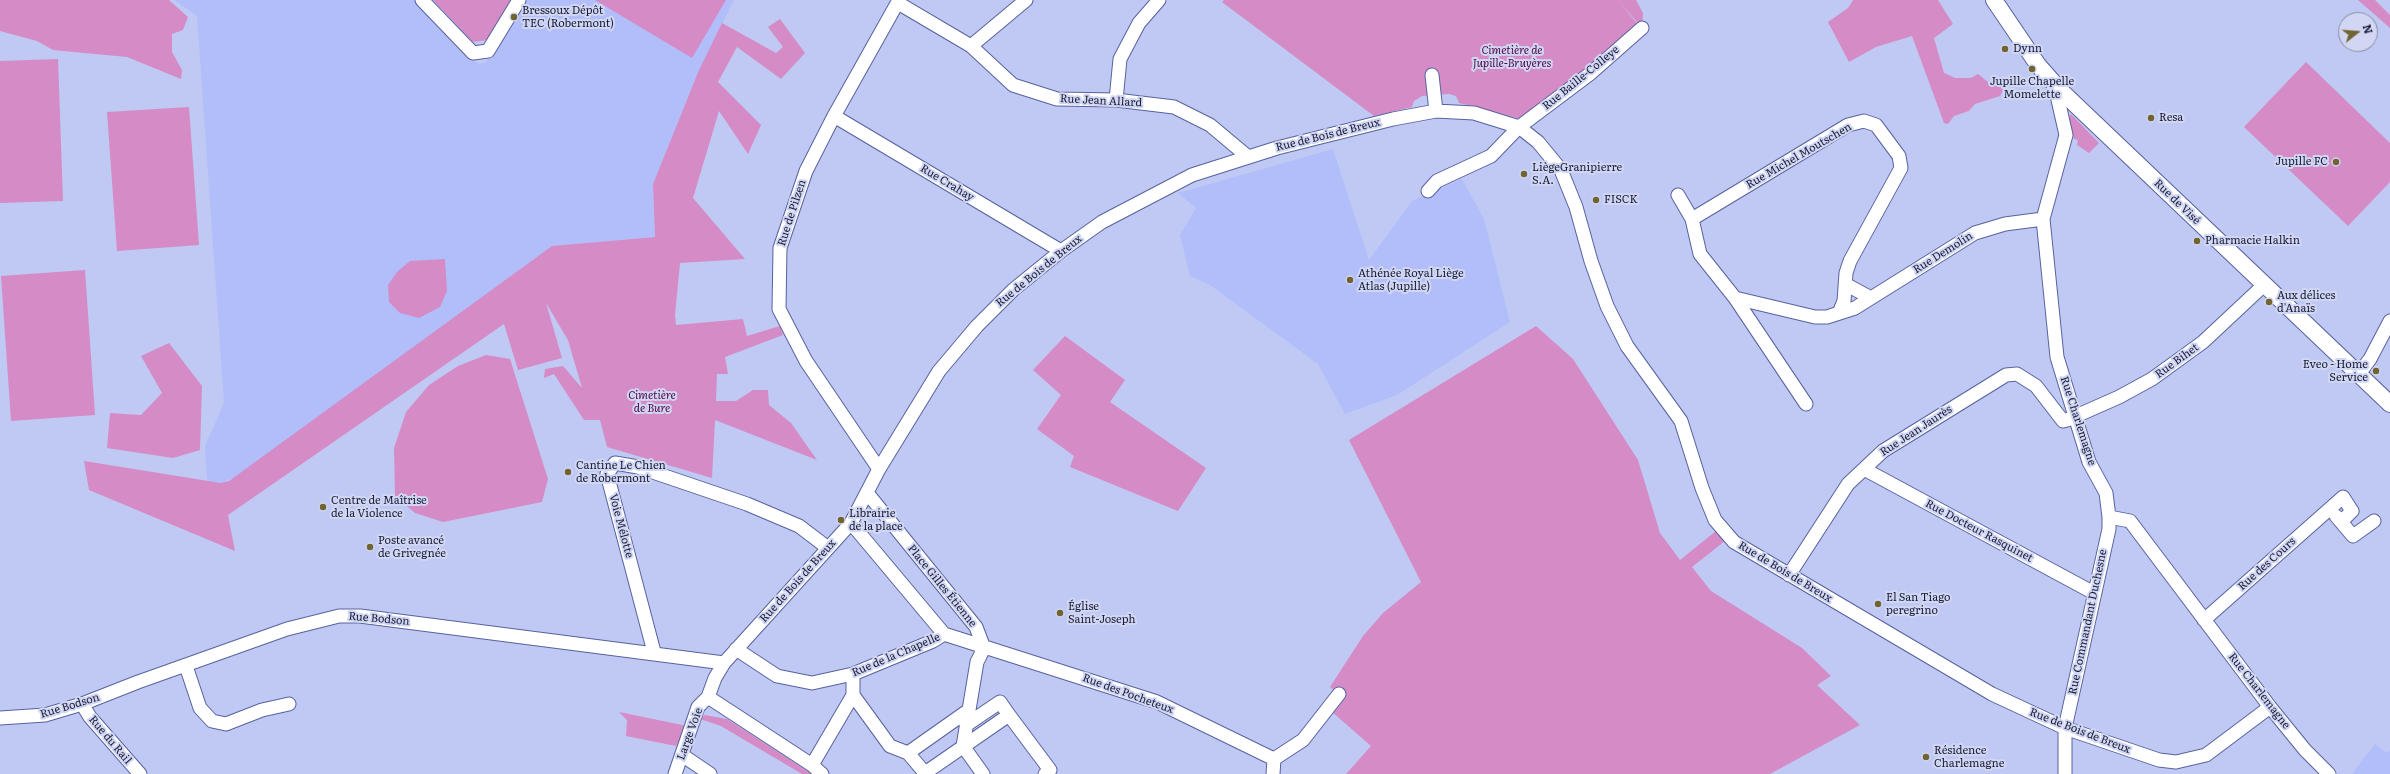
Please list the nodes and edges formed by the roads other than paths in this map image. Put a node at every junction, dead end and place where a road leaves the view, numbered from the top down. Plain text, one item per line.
1 (422, 0) edge
2 (519, 0) edge
3 (1026, 0) edge
4 (1159, 0) edge
5 (1994, 0) edge
6 (898, 1) edge
7 (1642, 28) dead end
8 (971, 46) junction
9 (1432, 75) dead end
10 (2054, 82) junction
11 (1116, 100) junction
12 (1436, 111) junction
13 (834, 116) junction
14 (1519, 126) junction
15 (1247, 156) junction
16 (1428, 191) dead end
17 (1678, 195) dead end
18 (1692, 219) junction
19 (2043, 219) junction
20 (1061, 251) junction
21 (1847, 285) junction
22 (2264, 285) junction
23 (1735, 298) junction
24 (1871, 298) junction
25 (1773, 308) junction
26 (1839, 313) junction
27 (2390, 321) edge
28 (1754, 326) junction
29 (2358, 375) junction
30 (1806, 404) dead end
31 (2390, 404) edge
32 (2075, 416) junction
33 (879, 469) junction
34 (1864, 469) junction
35 (868, 494) junction
36 (2109, 517) junction
37 (2374, 521) dead end
38 (851, 523) junction
39 (828, 548) junction
40 (1789, 575) junction
41 (2094, 593) junction
42 (2204, 620) junction
43 (944, 634) junction
44 (984, 648) junction
45 (736, 649) junction
46 (654, 652) junction
47 (724, 663) junction
48 (186, 666) junction
49 (854, 674) junction
50 (1339, 694) dead end
51 (853, 695) junction
52 (708, 697) junction
53 (82, 704) junction
54 (289, 704) dead end
55 (2270, 707) junction
56 (969, 710) junction
57 (1009, 715) junction
58 (0, 718) edge
59 (966, 725) junction
60 (2065, 728) junction
61 (963, 746) junction
62 (908, 753) junction
63 (682, 755) junction
64 (1274, 759) junction
65 (812, 765) junction
66 (140, 774) edge
67 (675, 774) edge
68 (710, 774) edge
69 (822, 774) edge
70 (982, 774) edge
71 (1045, 774) edge
72 (1273, 774) edge
73 (2065, 774) edge
74 (2329, 774) edge

1 - 2 street
3 - 8 street
4 - 11 street
5 - 10 main road, Rue de Visé
6 - 8 street, Rue Jean Allard
6 - 13 street, Rue de Pilzen
7 - 14 street, Rue Baille-Colleye
8 - 11 street, Rue Jean Allard
9 - 12 street
10 - 19 street, Rue Charlemagne
10 - 22 main road, Rue de Visé
11 - 15 street, Rue Jean Allard
12 - 14 street, Rue de Bois de Breux
12 - 15 street, Rue de Bois de Breux
13 - 20 street, Rue Crahay
13 - 33 street, Rue de Pilzen
14 - 16 street, Rue Baille-Colleye
14 - 40 street, Rue de Bois de Breux
15 - 20 street, Rue de Bois de Breux
17 - 18 street
18 - 21 street, Rue Michel Moutschen
18 - 23 street
19 - 24 street, Rue Demolin
19 - 32 street, Rue Charlemagne
20 - 33 street, Rue de Bois de Breux
21 - 24 street
21 - 26 street, Rue Michel Moutschen
22 - 29 main road, Rue de Visé
22 - 32 street, Rue Bihet
23 - 25 street
23 - 28 street
24 - 26 street, Rue Demolin
25 - 26 street
25 - 28 street
27 - 29 street
28 - 30 street
29 - 31 main road, Rue de Visé
32 - 34 street, Rue Jean Jaurès
32 - 36 street, Rue Charlemagne
33 - 35 street, Rue de Bois de Breux
34 - 40 street, Rue Jean Jaurès
34 - 41 street, Rue Docteur Rasquinet
35 - 38 street, Rue de Bois de Breux
35 - 44 street, Place Gilles Étienne
36 - 41 street, Rue Commandant Duchesne
36 - 42 street, Rue Charlemagne
37 - 42 street, Rue des Cours
38 - 39 street, Rue de Bois de Breux
38 - 43 street
39 - 45 street, Rue de Bois de Breux
39 - 46 street, Voie Mélotte
40 - 60 street, Rue de Bois de Breux
41 - 60 street, Rue Commandant Duchesne
42 - 55 street, Rue Charlemagne
43 - 44 street, Place Gilles Étienne
43 - 49 street, Rue de la Chapelle
44 - 56 street
44 - 64 street, Rue des Pocheteux
45 - 47 street, Rue de Bois de Breux
45 - 49 street, Rue de la Chapelle
46 - 47 street, Rue Bodson
46 - 48 street, Rue Bodson
47 - 52 street, Large Voie
48 - 53 street, Rue Bodson
48 - 54 street
49 - 51 street
50 - 64 street
51 - 62 street
51 - 65 street
52 - 63 street, Large Voie
52 - 65 street
53 - 58 street, Rue Bodson
53 - 66 street, Rue du Rail
55 - 60 street, Rue de Bois de Breux
55 - 74 street, Rue Charlemagne
56 - 59 street
56 - 62 street
57 - 59 street
57 - 61 street
57 - 71 street
59 - 61 street
60 - 73 street, Rue Commandant Duchesne
61 - 62 street
61 - 70 street
63 - 67 street, Large Voie
63 - 68 street
64 - 72 street
65 - 69 street

